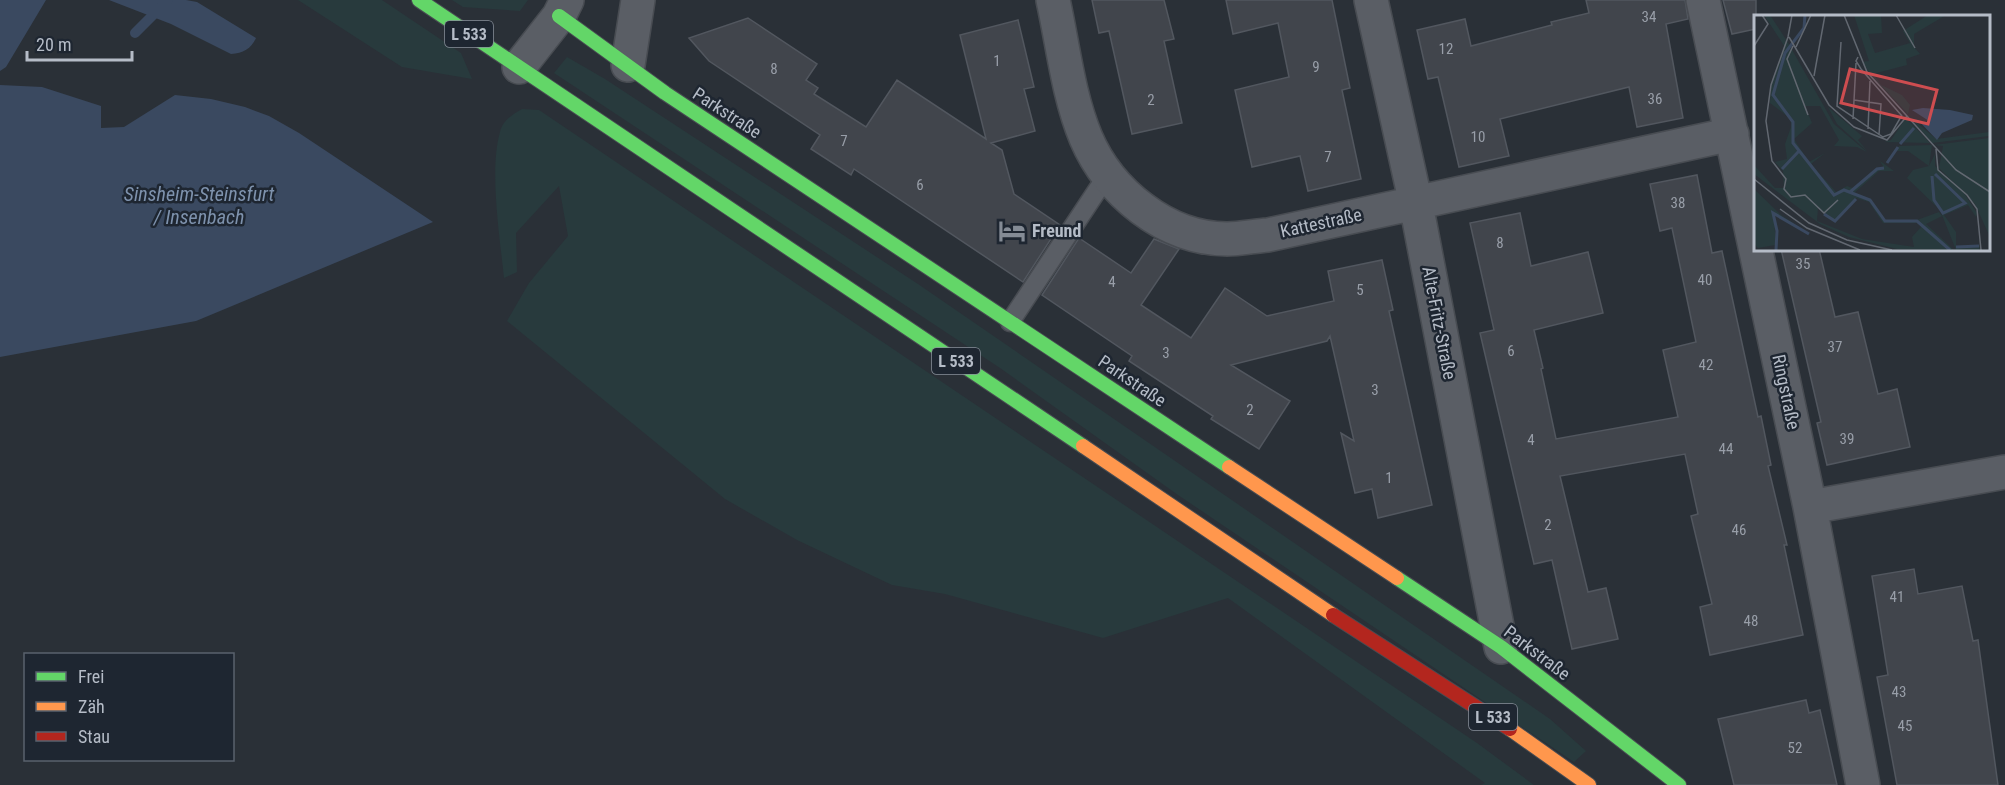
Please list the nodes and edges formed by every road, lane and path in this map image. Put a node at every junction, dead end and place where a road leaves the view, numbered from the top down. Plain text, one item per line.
1 (419, 0) edge
2 (638, 0) edge
3 (1053, 0) edge
4 (1371, 0) edge
5 (1703, 0) edge
6 (563, 8) edge
7 (628, 65) junction
8 (519, 67) junction
9 (1732, 134) junction
10 (1108, 174) junction
11 (1416, 204) junction
12 (1754, 239) edge
13 (1756, 250) edge
14 (1010, 322) junction
15 (2005, 472) edge
16 (1810, 507) junction
17 (1501, 647) junction
18 (1589, 785) edge
19 (1680, 785) edge
20 (1863, 785) edge

1 - 8 main road, L 533
2 - 7 street
3 - 10 street, Kattestraße
4 - 11 street, Alte-Fritz-Straße
5 - 9 street, Ringstraße
6 - 7 main road, Parkstraße
6 - 8 street
7 - 14 main road, Parkstraße
8 - 18 main road, L 533
9 - 11 street, Kattestraße
9 - 12 street, Ringstraße
10 - 11 street, Kattestraße
10 - 14 lane
11 - 17 street, Alte-Fritz-Straße
13 - 16 street, Ringstraße
14 - 17 main road, Parkstraße
15 - 16 street
16 - 20 street, Ringstraße
17 - 19 main road, Parkstraße

